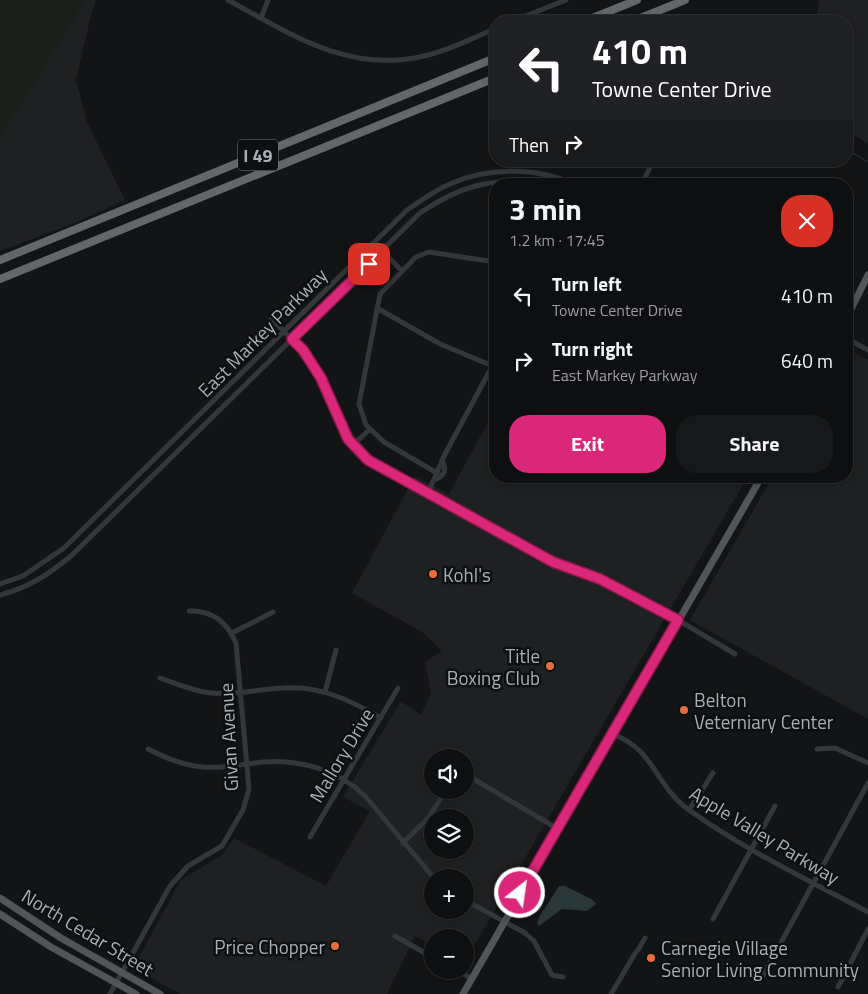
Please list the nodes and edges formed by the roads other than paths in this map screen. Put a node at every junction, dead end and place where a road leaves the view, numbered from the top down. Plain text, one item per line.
1 (228, 0) edge
2 (268, 0) edge
3 (566, 0) edge
4 (637, 0) edge
5 (685, 0) edge
6 (528, 15) edge
7 (600, 15) edge
8 (648, 15) edge
9 (261, 18) junction
10 (489, 30) edge
11 (489, 60) edge
12 (489, 80) edge
13 (560, 178) edge
14 (489, 183) edge
15 (382, 251) junction
16 (0, 260) edge
17 (489, 261) edge
18 (402, 271) junction
19 (868, 274) edge
20 (0, 279) edge
21 (853, 305) edge
22 (377, 308) junction
23 (271, 319) dead end
24 (284, 331) junction
25 (292, 339) junction
26 (853, 342) edge
27 (868, 350) edge
28 (489, 362) edge
29 (489, 373) edge
30 (370, 429) junction
31 (353, 445) junction
32 (442, 460) junction
33 (437, 473) junction
34 (434, 480) junction
35 (758, 483) edge
36 (428, 493) junction
37 (0, 584) edge
38 (0, 595) edge
39 (189, 611) dead end
40 (273, 612) dead end
41 (678, 620) junction
42 (232, 633) junction
43 (336, 650) dead end
44 (734, 654) dead end
45 (160, 678) dead end
46 (398, 688) dead end
47 (242, 692) junction
48 (325, 692) junction
49 (381, 718) junction
50 (612, 734) junction
51 (148, 749) dead end
52 (817, 749) dead end
53 (248, 763) junction
54 (868, 764) edge
55 (713, 773) dead end
56 (344, 779) junction
57 (474, 779) edge
58 (868, 783) edge
59 (440, 799) edge
60 (774, 806) dead end
61 (689, 810) junction
62 (558, 828) junction
63 (310, 837) dead end
64 (403, 843) junction
65 (752, 849) junction
66 (426, 869) edge
67 (813, 883) junction
68 (0, 898) edge
69 (474, 905) edge
70 (868, 912) edge
71 (0, 914) edge
72 (713, 919) dead end
73 (503, 922) junction
74 (868, 929) edge
75 (395, 936) dead end
76 (645, 938) dead end
77 (424, 952) edge
78 (122, 973) junction
79 (474, 973) edge
80 (563, 977) dead end
81 (470, 979) edge
82 (760, 981) dead end
83 (116, 983) junction
84 (838, 987) dead end
85 (110, 994) edge
86 (136, 994) edge
87 (160, 994) edge
88 (463, 994) edge
89 (611, 994) edge

1 - 9 street
2 - 9 street
3 - 6 street
4 - 7 highway
5 - 8 highway
9 - 10 street
11 - 16 highway, I 49
12 - 20 highway, I 49
13 - 24 street, East Markey Parkway
14 - 15 street, East Markey Parkway
15 - 18 street
15 - 25 street, East Markey Parkway
17 - 18 street
18 - 22 street
19 - 21 main road
22 - 28 street
22 - 30 street
23 - 24 street
24 - 25 street
24 - 37 street, East Markey Parkway
25 - 31 street
25 - 38 street, East Markey Parkway
26 - 27 street
29 - 32 street
30 - 31 street
30 - 33 street
31 - 36 street
32 - 33 street
32 - 34 street
33 - 34 street
34 - 36 street
35 - 41 main road
36 - 41 street
39 - 42 street
40 - 42 street
41 - 44 street
41 - 50 main road
42 - 47 street, Givan Avenue
43 - 48 street
45 - 47 street
46 - 49 street, Mallory Drive
47 - 48 street
47 - 53 street, Givan Avenue
48 - 49 street
49 - 56 street, Mallory Drive
50 - 61 street, Apple Valley Parkway
50 - 62 main road
51 - 53 street
52 - 54 street
53 - 56 street
53 - 78 street, Givan Avenue
55 - 61 street
56 - 63 street, Mallory Drive
56 - 64 street
57 - 62 street
58 - 67 street
59 - 64 street
60 - 65 street
61 - 65 street, Apple Valley Parkway
62 - 73 main road
64 - 66 street
65 - 67 street, Apple Valley Parkway
65 - 72 street
67 - 70 street, Apple Valley Parkway
67 - 82 street
68 - 78 main road, North Cedar Street
69 - 73 street
71 - 83 main road, North Cedar Street
73 - 79 main road
73 - 80 street
74 - 84 street
75 - 77 street
76 - 89 street
78 - 83 street, Givan Avenue
78 - 87 main road, North Cedar Street
81 - 88 main road
83 - 85 street, Givan Avenue
83 - 86 main road, North Cedar Street

